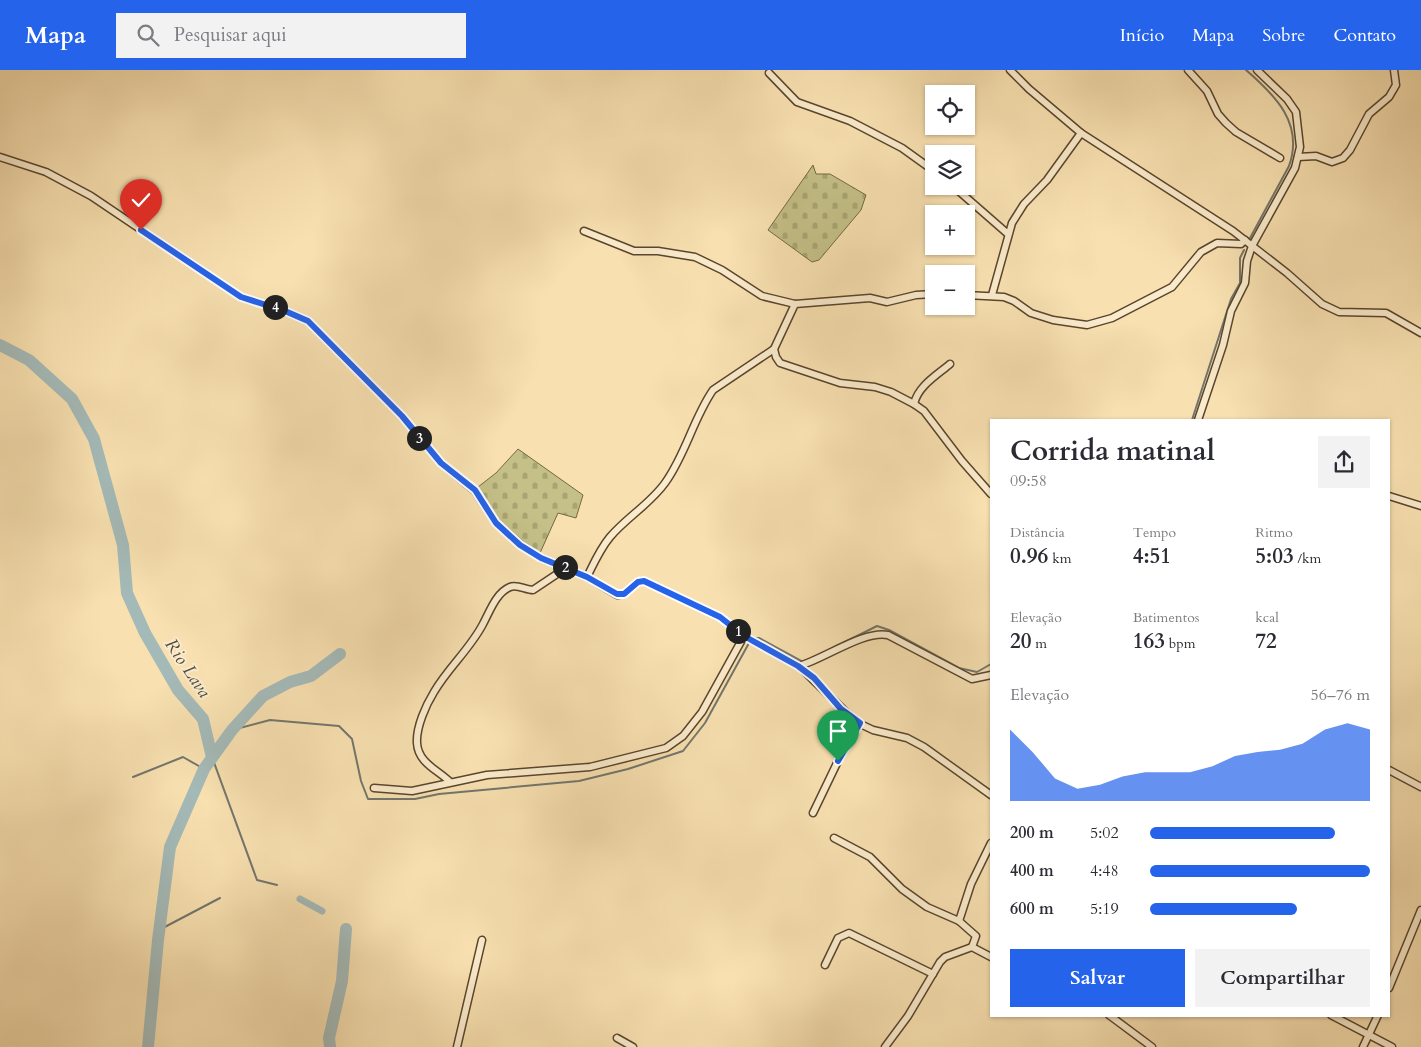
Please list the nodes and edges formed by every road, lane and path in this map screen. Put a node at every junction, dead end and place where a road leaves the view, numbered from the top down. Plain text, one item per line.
1 (1010, 70) edge
2 (1188, 70) edge
3 (1257, 70) edge
4 (1394, 70) edge
5 (769, 73) dead end
6 (1081, 133) junction
7 (0, 157) edge
8 (1298, 157) junction
9 (1280, 158) dead end
10 (925, 165) edge
11 (963, 195) edge
12 (584, 231) dead end
13 (1008, 234) junction
14 (1245, 240) junction
15 (1252, 246) junction
16 (925, 294) edge
17 (975, 295) edge
18 (992, 295) junction
19 (795, 304) junction
20 (1421, 332) edge
21 (774, 349) junction
22 (950, 364) dead end
23 (914, 404) junction
24 (1198, 419) edge
25 (990, 493) edge
26 (1390, 496) edge
27 (1421, 506) edge
28 (566, 568) junction
29 (587, 577) junction
30 (744, 636) junction
31 (798, 666) junction
32 (990, 675) edge
33 (860, 723) junction
34 (1390, 770) edge
35 (450, 782) junction
36 (1421, 786) edge
37 (374, 788) dead end
38 (990, 795) edge
39 (813, 813) dead end
40 (834, 838) dead end
41 (990, 845) edge
42 (1421, 910) edge
43 (959, 921) junction
44 (482, 940) dead end
45 (972, 947) junction
46 (990, 956) edge
47 (825, 966) dead end
48 (933, 974) junction
49 (1390, 986) edge
50 (1112, 1017) edge
51 (1335, 1017) edge
52 (1377, 1017) edge
53 (1370, 1034) junction
54 (617, 1038) dead end
55 (457, 1047) edge
56 (633, 1047) edge
57 (885, 1047) edge
58 (1152, 1047) edge
59 (1363, 1047) edge
60 (1392, 1047) edge

1 - 6 street
2 - 9 street
3 - 8 street
4 - 8 street
5 - 10 street
6 - 13 street
6 - 14 street
7 - 28 street
8 - 15 street
11 - 13 street
12 - 19 street
13 - 18 street
14 - 15 street
14 - 18 street
15 - 20 street
15 - 24 street
16 - 19 street
17 - 18 street
19 - 21 street
21 - 23 street
21 - 29 street
22 - 23 street
23 - 25 street
26 - 27 street
28 - 29 street
28 - 35 street
29 - 30 street
30 - 31 street
30 - 35 street
31 - 32 street
31 - 33 street
33 - 38 street
33 - 39 street
34 - 36 street
35 - 37 street
40 - 43 street
41 - 43 street
42 - 49 street
43 - 45 street
44 - 55 street
45 - 46 street
45 - 48 street
47 - 48 street
48 - 57 street
50 - 58 street
51 - 53 street
52 - 53 street
53 - 59 street
53 - 60 street
54 - 56 street

